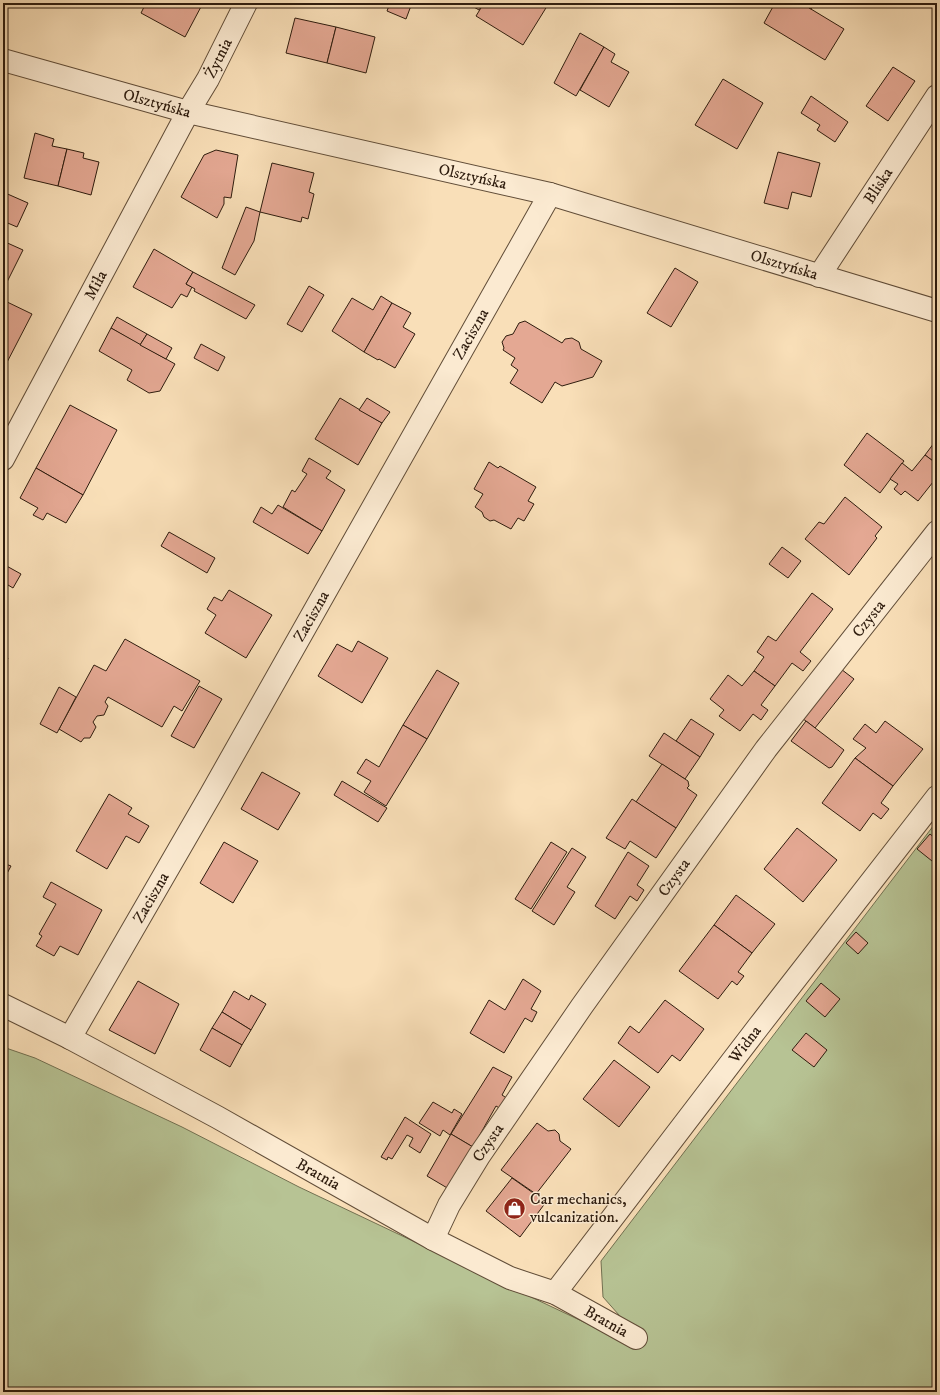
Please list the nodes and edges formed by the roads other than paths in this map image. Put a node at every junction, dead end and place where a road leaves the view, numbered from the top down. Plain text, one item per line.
1 (246, 3) edge
2 (3, 60) edge
3 (937, 96) edge
4 (188, 112) junction
5 (550, 194) junction
6 (819, 276) junction
7 (937, 311) edge
8 (3, 458) edge
9 (937, 532) edge
10 (937, 798) edge
11 (3, 1005) edge
12 (70, 1038) junction
13 (433, 1239) junction
14 (555, 1293) junction
15 (636, 1338) dead end

1 - 4 street, Żytnia
2 - 4 street, Olsztyńska
3 - 6 street, Bliska
4 - 5 street, Olsztyńska
4 - 8 street, Miła
5 - 6 street, Olsztyńska
5 - 12 street, Zaciszna
6 - 7 street, Olsztyńska
9 - 13 street, Czysta
10 - 14 street, Widna
11 - 12 street, Bratnia
12 - 13 street, Bratnia
13 - 14 street, Bratnia
14 - 15 street, Bratnia

